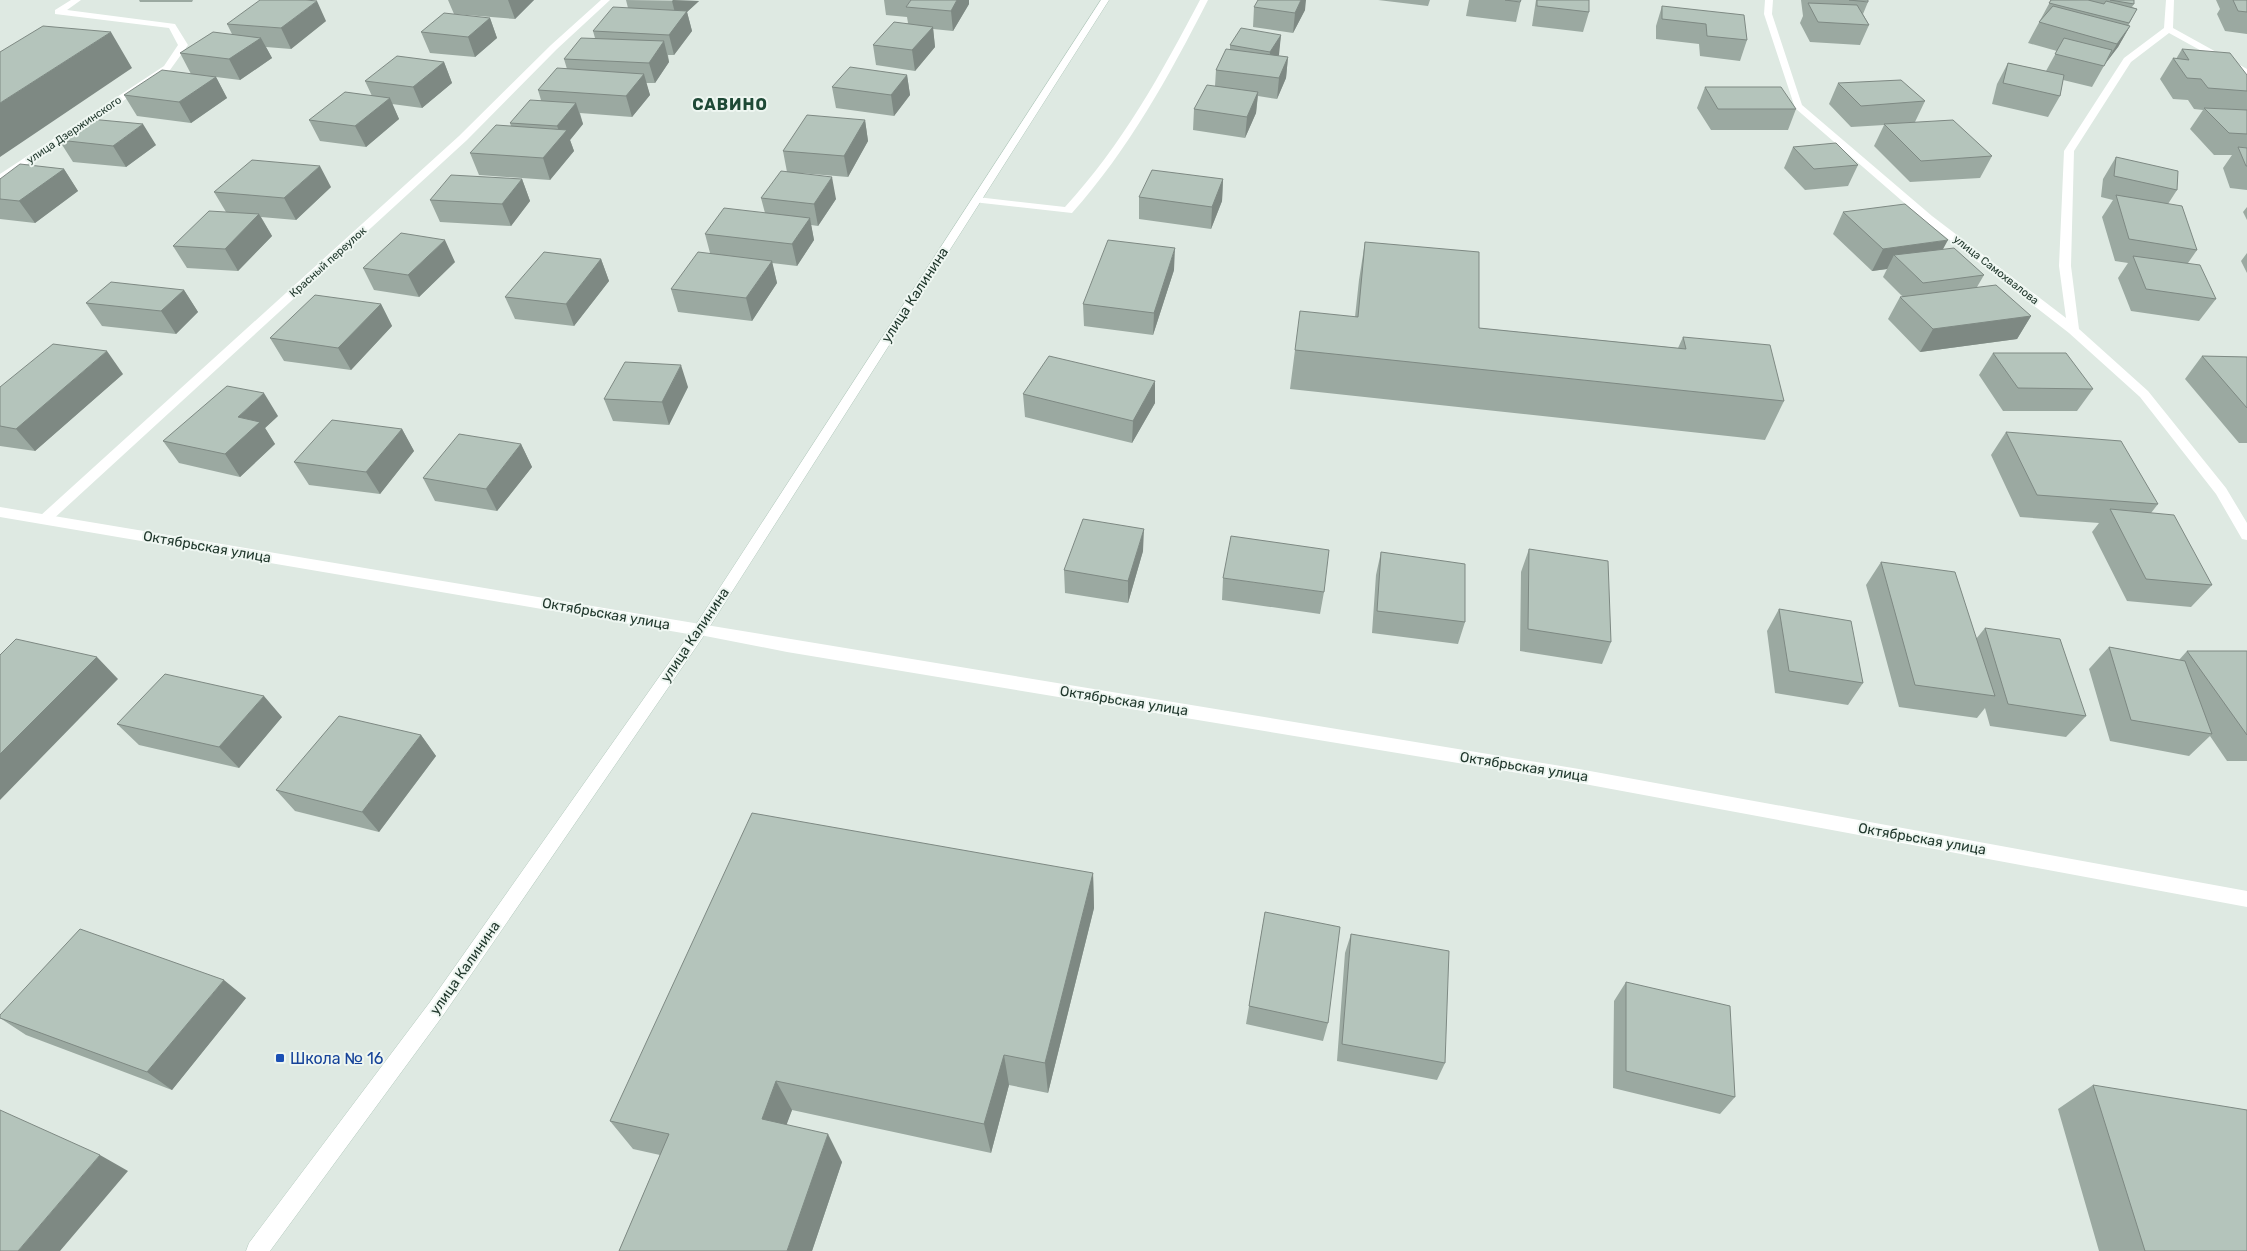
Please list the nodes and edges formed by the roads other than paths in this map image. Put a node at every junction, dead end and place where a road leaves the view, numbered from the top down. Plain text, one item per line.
1 (77, 0) edge
2 (606, 0) edge
3 (1105, 0) edge
4 (1204, 0) edge
5 (1769, 0) edge
6 (2170, 0) edge
7 (2168, 29) junction
8 (2247, 73) edge
9 (0, 179) edge
10 (977, 200) junction
11 (2073, 330) junction
12 (0, 512) edge
13 (44, 520) junction
14 (2247, 535) edge
15 (700, 630) junction
16 (2247, 899) edge
17 (256, 1251) edge

1 - 9 street, улица Дзержинского
2 - 13 street, Красный переулок
3 - 10 street, улица Калинина
4 - 10 street
5 - 11 street, улица Самохвалова
6 - 7 street
7 - 8 street
7 - 11 street
10 - 15 street, улица Калинина
11 - 14 street, улица Самохвалова
12 - 13 street, Октябрьская улица
13 - 15 street, Октябрьская улица
15 - 16 street, Октябрьская улица
15 - 17 street, улица Калинина

